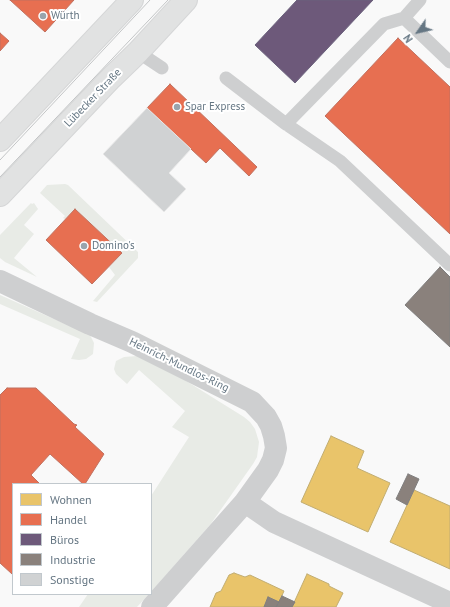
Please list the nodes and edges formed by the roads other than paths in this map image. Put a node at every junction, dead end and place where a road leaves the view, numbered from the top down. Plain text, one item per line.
1 (132, 0) edge
2 (186, 0) edge
3 (420, 0) edge
4 (404, 18) junction
5 (138, 52) junction
6 (450, 62) edge
7 (162, 68) dead end
8 (226, 78) dead end
9 (286, 124) junction
10 (0, 140) edge
11 (0, 195) edge
12 (450, 265) edge
13 (0, 282) edge
14 (245, 502) junction
15 (450, 603) edge
16 (152, 607) edge

1 - 10 main road
2 - 5 main road, Lübecker Straße
3 - 4 lane
4 - 6 lane
4 - 9 lane
5 - 7 lane
5 - 11 main road, Lübecker Straße
8 - 9 lane
9 - 12 lane
13 - 14 street, Heinrich-Mundlos-Ring
14 - 15 street
14 - 16 street, Heinrich-Mundlos-Ring

